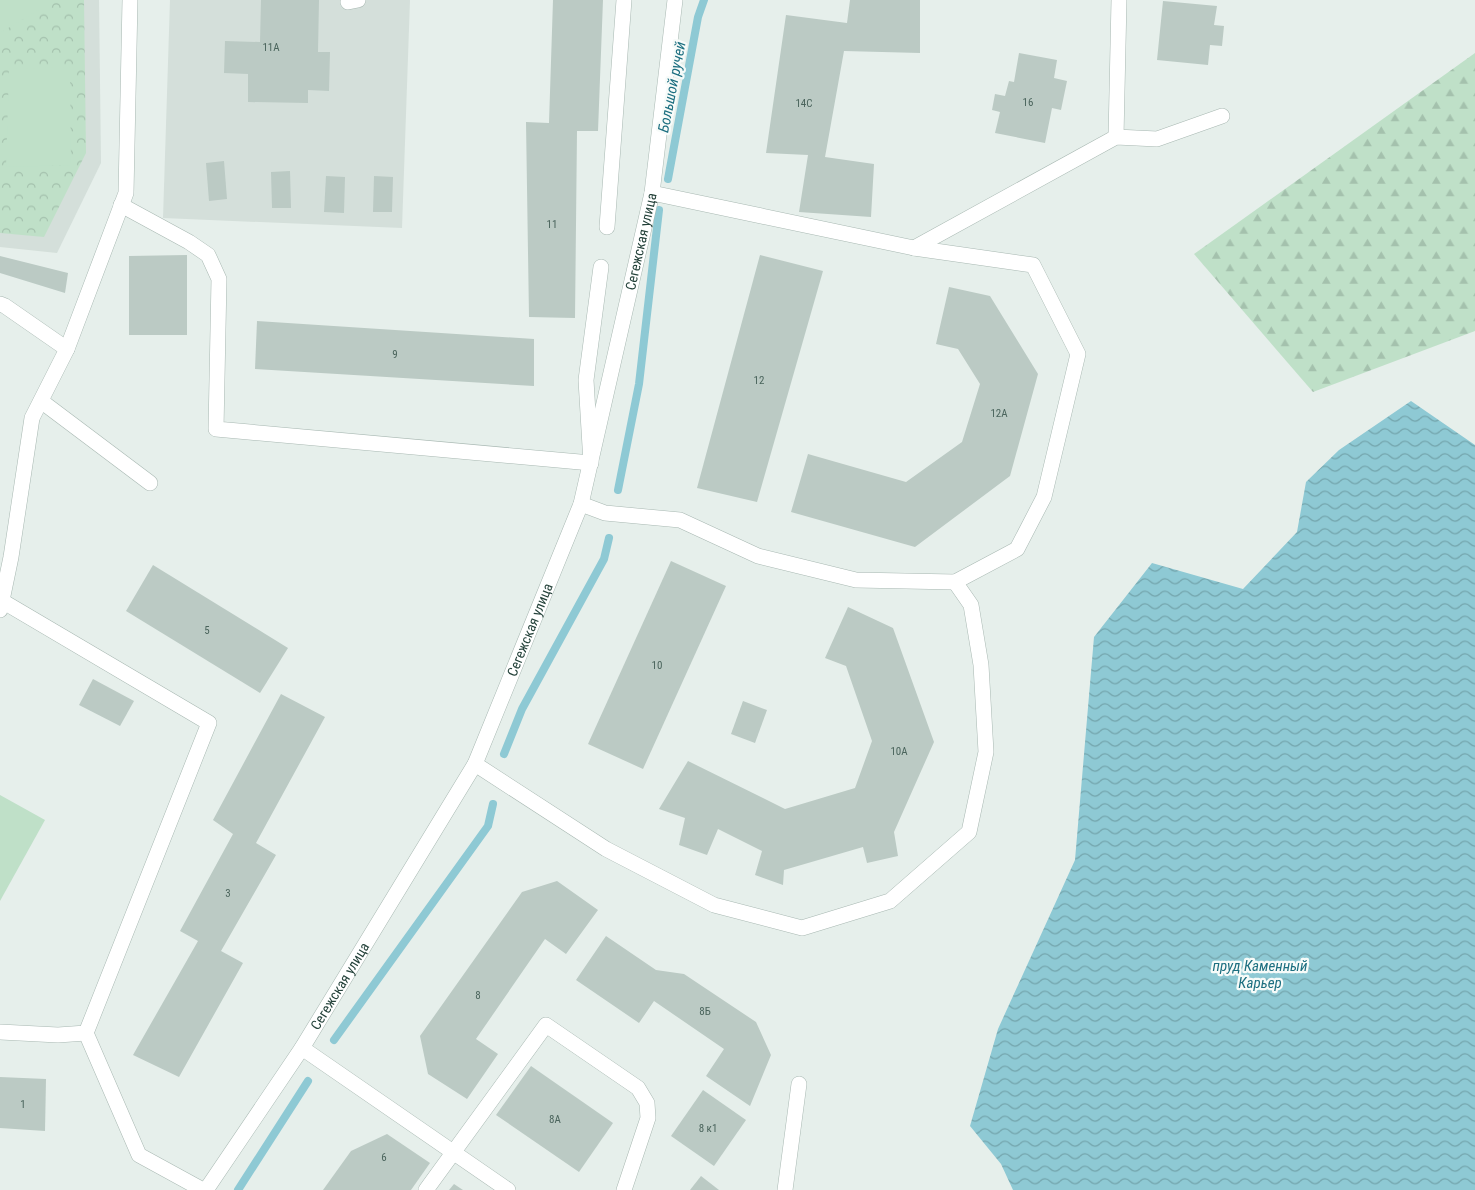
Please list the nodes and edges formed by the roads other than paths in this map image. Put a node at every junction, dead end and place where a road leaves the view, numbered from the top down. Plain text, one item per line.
1 (130, 0) edge
2 (624, 0) edge
3 (675, 0) edge
4 (1119, 0) edge
5 (1222, 116) dead end
6 (1116, 136) junction
7 (652, 192) junction
8 (121, 206) junction
9 (607, 227) dead end
10 (914, 248) junction
11 (600, 266) dead end
12 (0, 304) edge
13 (67, 349) junction
14 (41, 401) junction
15 (591, 463) junction
16 (150, 483) dead end
17 (582, 504) junction
18 (955, 582) junction
19 (1, 606) edge
20 (474, 764) junction
21 (0, 1032) edge
22 (86, 1033) junction
23 (302, 1048) junction
24 (799, 1084) dead end
25 (453, 1152) junction
26 (205, 1190) edge
27 (426, 1190) edge
28 (508, 1190) edge
29 (624, 1190) edge
30 (785, 1190) edge

1 - 8 street
2 - 9 street
3 - 7 street, Сегежская улица
4 - 6 street
5 - 6 street
6 - 10 street
7 - 10 street
7 - 15 street, Сегежская улица
8 - 13 street
8 - 15 street
10 - 18 street
11 - 15 street
12 - 13 street
13 - 14 street
14 - 16 street
14 - 19 street
15 - 17 street, Сегежская улица
17 - 18 street
17 - 20 street, Сегежская улица
18 - 20 street
19 - 22 street
20 - 23 street, Сегежская улица
21 - 22 street
22 - 26 street
23 - 25 street
23 - 26 street, Сегежская улица
24 - 30 street
25 - 27 street
25 - 28 street
25 - 29 street

